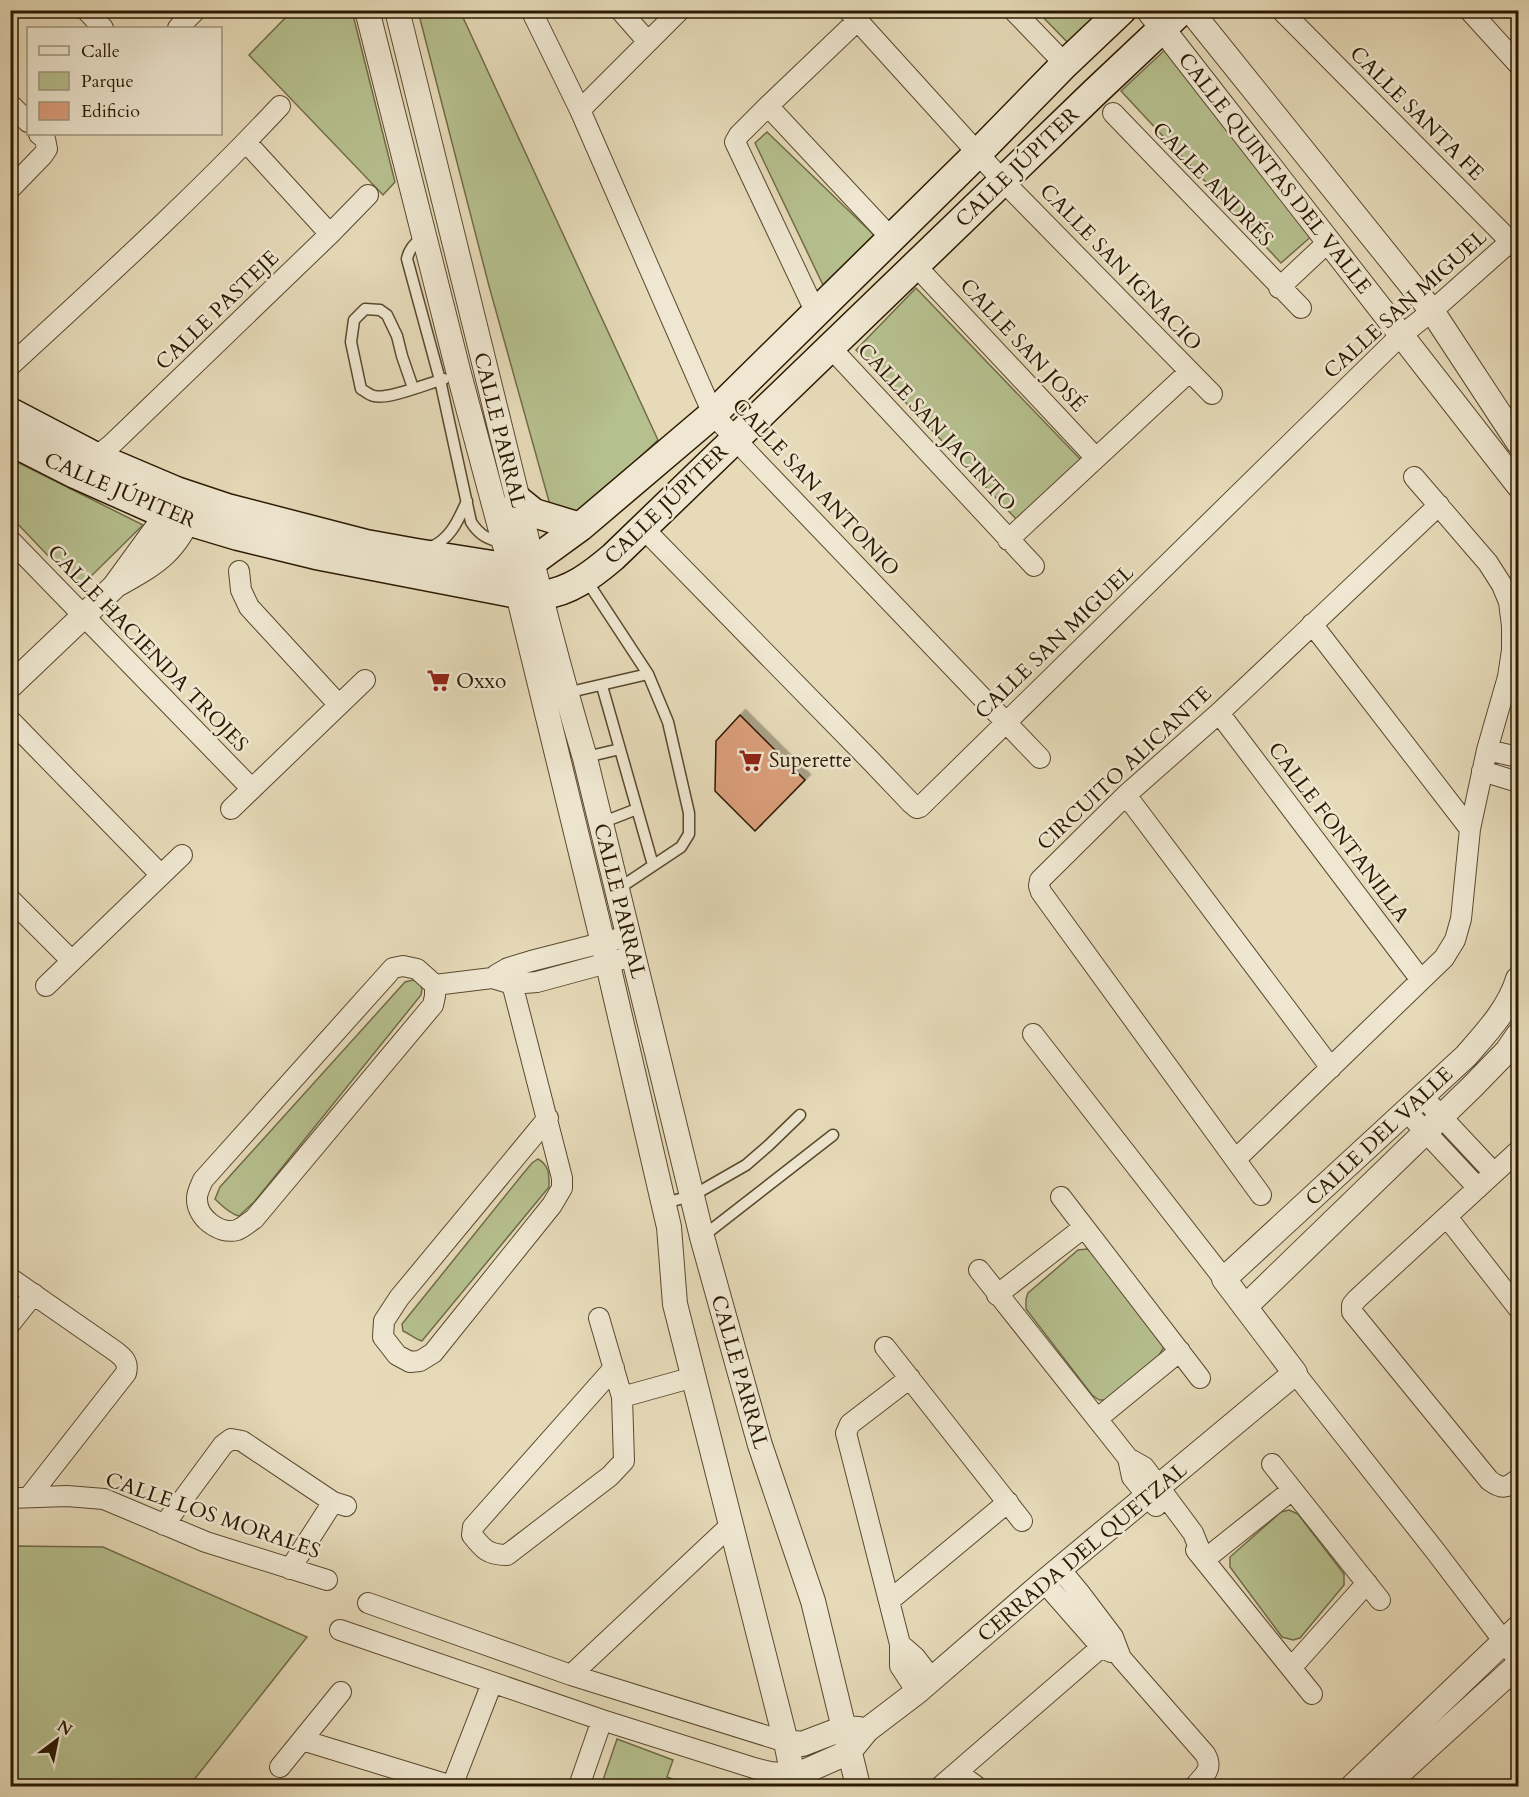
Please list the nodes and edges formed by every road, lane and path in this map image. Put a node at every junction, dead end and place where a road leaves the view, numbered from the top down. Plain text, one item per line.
1 (86, 10) edge
2 (196, 10) edge
3 (367, 10) edge
4 (398, 10) edge
5 (531, 10) edge
6 (620, 10) edge
7 (680, 10) edge
8 (1013, 10) edge
9 (1122, 10) edge
10 (1190, 10) edge
11 (1281, 10) edge
12 (1469, 10) edge
13 (853, 16) edge
14 (1164, 16) edge
15 (102, 27) edge
16 (179, 27) edge
17 (648, 42) junction
18 (1065, 64) junction
19 (1518, 64) edge
20 (10, 104) edge
21 (280, 106) dead end
22 (768, 106) junction
23 (580, 110) junction
24 (1113, 112) dead end
25 (27, 121) edge
26 (40, 135) edge
27 (246, 142) junction
28 (978, 153) junction
29 (1003, 181) junction
30 (10, 189) edge
31 (368, 195) dead end
32 (330, 234) junction
33 (892, 239) junction
34 (1328, 242) junction
35 (1514, 245) edge
36 (915, 265) junction
37 (1279, 288) junction
38 (1301, 309) dead end
39 (1432, 311) junction
40 (816, 314) junction
41 (1402, 334) junction
42 (830, 347) junction
43 (10, 366) edge
44 (1189, 372) junction
45 (449, 377) junction
46 (413, 388) junction
47 (1212, 394) dead end
48 (10, 412) edge
49 (713, 414) junction
50 (734, 438) junction
51 (10, 441) edge
52 (1518, 442) edge
53 (1096, 458) junction
54 (86, 466) junction
55 (1414, 477) dead end
56 (1518, 485) edge
57 (518, 500) junction
58 (467, 501) junction
59 (1439, 505) junction
60 (182, 506) junction
61 (579, 527) junction
62 (643, 528) junction
63 (10, 540) edge
64 (1008, 540) junction
65 (416, 553) junction
66 (1034, 566) dead end
67 (239, 571) dead end
68 (521, 573) junction
69 (585, 578) junction
70 (83, 616) junction
71 (1312, 624) junction
72 (648, 674) junction
73 (365, 680) dead end
74 (10, 686) edge
75 (602, 686) junction
76 (566, 693) junction
77 (339, 705) junction
78 (1218, 713) junction
79 (10, 720) edge
80 (1006, 722) junction
81 (620, 748) junction
82 (1487, 750) junction
83 (1518, 757) edge
84 (585, 758) junction
85 (1040, 758) dead end
86 (559, 764) junction
87 (1482, 771) junction
88 (1518, 782) edge
89 (252, 789) junction
90 (1126, 795) junction
91 (231, 808) dead end
92 (637, 809) junction
93 (601, 823) junction
94 (1470, 829) junction
95 (182, 855) dead end
96 (653, 865) junction
97 (161, 876) junction
98 (618, 889) junction
99 (10, 899) edge
100 (631, 946) junction
101 (605, 953) junction
102 (72, 961) junction
103 (504, 977) junction
104 (1518, 979) edge
105 (1421, 980) junction
106 (435, 985) junction
107 (46, 986) dead end
108 (1033, 1034) dead end
109 (1518, 1035) edge
110 (1331, 1068) junction
111 (1414, 1103) junction
112 (800, 1115) dead end
113 (548, 1118) junction
114 (1433, 1124) junction
115 (833, 1135) dead end
116 (1518, 1151) edge
117 (1236, 1160) junction
118 (1494, 1173) junction
119 (1478, 1188) junction
120 (1261, 1195) dead end
121 (692, 1196) junction
122 (1061, 1197) dead end
123 (664, 1203) junction
124 (1447, 1217) junction
125 (1083, 1228) junction
126 (702, 1237) junction
127 (979, 1270) dead end
128 (10, 1278) edge
129 (1224, 1280) junction
130 (34, 1294) junction
131 (997, 1295) junction
132 (1245, 1306) junction
133 (1518, 1308) edge
134 (599, 1318) dead end
135 (10, 1324) edge
136 (885, 1347) dead end
137 (1180, 1351) junction
138 (614, 1368) junction
139 (1295, 1373) junction
140 (694, 1377) junction
141 (910, 1378) junction
142 (1200, 1378) dead end
143 (622, 1397) junction
144 (1097, 1419) junction
145 (1272, 1464) dead end
146 (1518, 1479) edge
147 (1292, 1490) junction
148 (1154, 1492) junction
149 (20, 1498) edge
150 (1008, 1502) junction
151 (1022, 1521) dead end
152 (732, 1524) junction
153 (164, 1525) junction
154 (1204, 1560) junction
155 (290, 1569) junction
156 (1052, 1576) junction
157 (327, 1580) dead end
158 (1367, 1583) junction
159 (1380, 1600) dead end
160 (889, 1601) junction
161 (368, 1603) dead end
162 (340, 1630) dead end
163 (1107, 1642) junction
164 (1514, 1643) edge
165 (1518, 1665) edge
166 (1291, 1668) junction
167 (571, 1676) junction
168 (492, 1683) junction
169 (924, 1685) junction
170 (341, 1692) dead end
171 (1312, 1694) dead end
172 (602, 1720) junction
173 (856, 1729) junction
174 (302, 1740) junction
175 (786, 1742) junction
176 (849, 1752) junction
177 (280, 1767) dead end
178 (958, 1773) junction
179 (793, 1780) edge
180 (452, 1786) edge
181 (579, 1786) edge
182 (858, 1786) edge
183 (941, 1786) edge
184 (976, 1786) edge
185 (1195, 1786) edge
186 (1353, 1786) edge
187 (1385, 1786) edge

1 - 15 street
2 - 16 street
3 - 45 street, CALLE PARRAL
4 - 57 street, CALLE PARRAL
5 - 23 street, CALLE SAN ANTONIO
6 - 17 street
7 - 17 street
8 - 18 street
9 - 18 main road, CALLE JÚPITER
10 - 39 street, CALLE QUINTAS DEL VALLE
11 - 35 street, CALLE SANTA FE
12 - 19 street
13 - 22 street
13 - 28 street, CALLE SAN IGNACIO
14 - 29 main road, CALLE JÚPITER
14 - 34 street, CALLE QUINTAS DEL VALLE
17 - 23 street
18 - 28 main road, CALLE JÚPITER
20 - 25 street
21 - 27 street
22 - 33 street
22 - 40 street
23 - 49 street, CALLE SAN ANTONIO
24 - 37 street, CALLE ANDRÉS
26 - 30 street
27 - 32 street
27 - 43 street
28 - 29 street, CALLE SAN IGNACIO
28 - 33 main road, CALLE JÚPITER
29 - 36 main road, CALLE JÚPITER
29 - 44 street, CALLE SAN IGNACIO
31 - 32 street, CALLE PASTEJE
32 - 54 street, CALLE PASTEJE
33 - 40 main road, CALLE JÚPITER
34 - 37 street
34 - 41 street, CALLE QUINTAS DEL VALLE
35 - 39 street, CALLE SAN MIGUEL
36 - 42 main road, CALLE JÚPITER
36 - 53 street, CALLE SAN JOSÉ
37 - 38 street, CALLE ANDRÉS
39 - 41 street, CALLE SAN MIGUEL
39 - 52 street
40 - 49 main road, CALLE JÚPITER
41 - 56 street
41 - 80 street, CALLE SAN MIGUEL
42 - 50 main road, CALLE JÚPITER
42 - 64 street, CALLE SAN JACINTO
44 - 47 street, CALLE SAN IGNACIO
44 - 53 street
45 - 46 lane
45 - 58 lane
45 - 68 street, CALLE PARRAL
46 - 46 lane
48 - 54 main road, CALLE JÚPITER
49 - 50 street, CALLE SAN ANTONIO
49 - 61 main road, CALLE JÚPITER
50 - 62 main road, CALLE JÚPITER
50 - 80 street, CALLE SAN ANTONIO
51 - 54 main road, CALLE JÚPITER
53 - 64 street
54 - 60 main road, CALLE JÚPITER
55 - 59 street
57 - 61 main road
57 - 68 street, CALLE PARRAL
58 - 65 lane
58 - 68 lane
59 - 71 street, CIRCUITO ALICANTE
59 - 82 street
60 - 65 main road, CALLE JÚPITER
60 - 68 main road, CALLE JÚPITER
60 - 70 street
61 - 68 main road, CALLE JÚPITER
62 - 69 main road, CALLE JÚPITER
62 - 80 street, CALLE SAN MIGUEL
63 - 70 street, CALLE HACIENDA TROJES
64 - 66 street, CALLE SAN JACINTO
65 - 68 main road, CALLE JÚPITER
67 - 77 street
68 - 69 main road, CALLE JÚPITER
68 - 76 street, CALLE PARRAL
68 - 86 street, CALLE PARRAL
69 - 72 lane
70 - 74 street
70 - 89 street, CALLE HACIENDA TROJES
71 - 78 street, CIRCUITO ALICANTE
71 - 94 street
72 - 75 lane
72 - 96 lane
73 - 77 street
75 - 76 lane
75 - 81 lane
76 - 84 street, CALLE PARRAL
77 - 89 street
78 - 90 street, CIRCUITO ALICANTE
78 - 105 street, CALLE FONTANILLA
79 - 97 street
80 - 85 street, CALLE SAN ANTONIO
81 - 84 lane
81 - 92 lane
82 - 83 street
82 - 87 street
84 - 86 lane
84 - 93 street, CALLE PARRAL
86 - 101 street, CALLE PARRAL
87 - 88 street
87 - 94 street
89 - 91 street
90 - 110 street
90 - 117 street, CIRCUITO ALICANTE
92 - 93 lane
92 - 96 lane
93 - 98 street, CALLE PARRAL
94 - 105 street
95 - 97 street
96 - 98 lane
97 - 102 street
98 - 100 street, CALLE PARRAL
99 - 102 street
100 - 101 street
100 - 121 street, CALLE PARRAL
101 - 103 street
101 - 123 street, CALLE PARRAL
102 - 107 street
103 - 106 street
103 - 113 street
104 - 111 street, CALLE DEL VALLE
105 - 110 street
106 - 106 street
108 - 129 street
109 - 114 street, CALLE DEL VALLE
110 - 117 street
111 - 114 street
111 - 129 street, CALLE DEL VALLE
112 - 121 lane
113 - 113 street
114 - 118 street
114 - 119 street
114 - 132 street, CALLE DEL VALLE
115 - 126 lane
116 - 118 street
117 - 120 street, CIRCUITO ALICANTE
118 - 119 street
119 - 124 street
121 - 123 lane
121 - 126 street, CALLE PARRAL
122 - 125 street
123 - 140 street, CALLE PARRAL
124 - 133 street
124 - 146 street
125 - 131 street
125 - 137 street
126 - 173 street, CALLE PARRAL
127 - 131 street
128 - 130 street
129 - 132 street
130 - 135 street
130 - 149 street
131 - 144 street
132 - 139 street
134 - 138 street
136 - 141 street
137 - 142 street
137 - 144 street
138 - 143 street
138 - 143 street
139 - 148 street, CERRADA DEL QUETZAL
139 - 164 street
140 - 143 street
140 - 152 street, CALLE PARRAL
141 - 150 street
141 - 160 street
144 - 148 street
145 - 147 street
147 - 154 street
147 - 158 street
148 - 154 street
148 - 156 street, CERRADA DEL QUETZAL
149 - 153 street, CALLE LOS MORALES
150 - 151 street
150 - 160 street
152 - 167 street
152 - 175 street, CALLE PARRAL
153 - 155 street, CALLE LOS MORALES
153 - 155 street
154 - 166 street
155 - 157 street, CALLE LOS MORALES
156 - 163 street
156 - 169 street, CERRADA DEL QUETZAL
158 - 159 street
158 - 166 street
160 - 169 street
161 - 167 street
162 - 168 street
163 - 178 street
163 - 185 street
164 - 186 street
165 - 187 street
166 - 171 street
167 - 175 street
168 - 172 street
168 - 180 street
169 - 173 street, CERRADA DEL QUETZAL
170 - 174 street
172 - 179 street
172 - 181 street
173 - 175 street, CERRADA DEL QUETZAL
173 - 176 street, CALLE PARRAL
174 - 177 street
174 - 180 street
175 - 179 street, CALLE PARRAL
176 - 179 street
176 - 182 street, CALLE PARRAL
178 - 183 street
178 - 184 street

